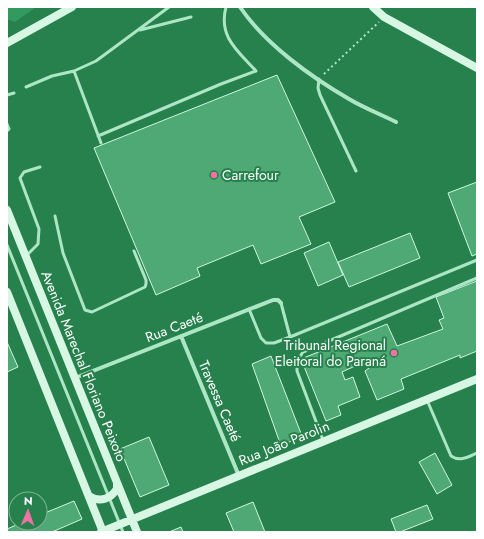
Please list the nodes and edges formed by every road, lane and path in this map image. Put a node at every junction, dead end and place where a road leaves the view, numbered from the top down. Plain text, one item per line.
1 (72, 7) edge
2 (169, 7) edge
3 (226, 7) edge
4 (240, 7) edge
5 (373, 7) edge
6 (191, 17) dead end
7 (384, 17) junction
8 (138, 31) junction
9 (7, 43) edge
10 (477, 68) edge
11 (74, 71) junction
12 (319, 79) junction
13 (26, 87) dead end
14 (14, 93) dead end
15 (7, 95) edge
16 (396, 122) dead end
17 (7, 124) edge
18 (7, 132) edge
19 (98, 136) junction
20 (101, 142) dead end
21 (40, 168) dead end
22 (356, 171) dead end
23 (7, 210) edge
24 (56, 216) dead end
25 (7, 245) edge
26 (134, 252) dead end
27 (26, 256) junction
28 (477, 260) edge
29 (477, 278) edge
30 (7, 292) edge
31 (281, 303) joint
32 (249, 309) junction
33 (181, 336) junction
34 (290, 337) junction
35 (75, 378) junction
36 (477, 379) edge
37 (427, 400) junction
38 (323, 442) junction
39 (477, 453) edge
40 (239, 476) junction
41 (117, 483) junction
42 (89, 496) junction
43 (109, 497) junction
44 (132, 520) junction
45 (121, 528) edge
46 (102, 532) edge
47 (137, 532) edge

1 - 9 street
2 - 8 lane
3 - 19 lane
4 - 12 street
5 - 7 street
6 - 8 lane
7 - 10 street
7 - 12 path
8 - 11 lane
11 - 13 lane
11 - 19 lane
12 - 16 street
12 - 22 lane
14 - 15 lane
17 - 18 lane
19 - 20 lane
21 - 27 lane
23 - 27 street, Avenida Marechal Floriano Peixoto
24 - 26 lane
25 - 43 lane
27 - 35 street, Avenida Marechal Floriano Peixoto
28 - 34 lane
29 - 38 lane
30 - 42 street
31 - 32 street, Rua Caeté
31 - 34 lane
32 - 33 street, Rua Caeté
32 - 34 lane
33 - 35 street, Rua Caeté
33 - 40 street, Travessa Caeté
35 - 41 street, Avenida Marechal Floriano Peixoto
36 - 37 street, Rua João Parolin
37 - 38 street, Rua João Parolin
37 - 39 lane
38 - 40 street, Rua João Parolin
40 - 44 street, Rua João Parolin
41 - 43 street
41 - 44 street, Avenida Marechal Floriano Peixoto
42 - 43 street
42 - 46 street
43 - 45 lane
44 - 45 street, Rua João Parolin
44 - 47 street, Avenida Marechal Floriano Peixoto
45 - 46 street, Rua João Parolin

